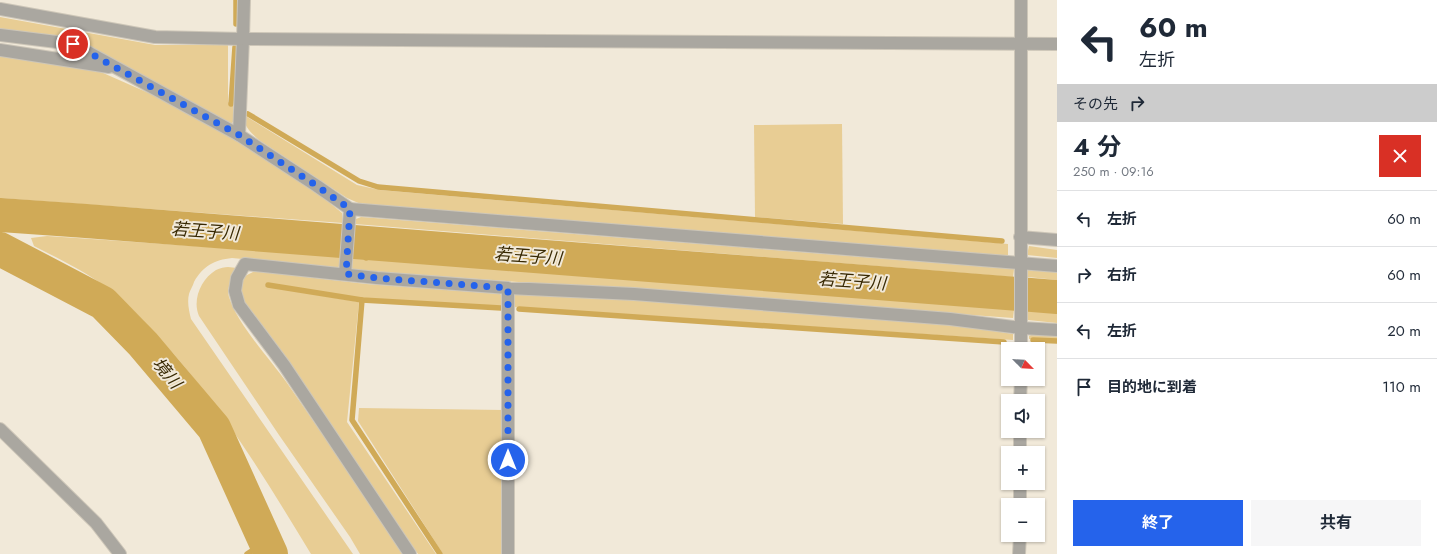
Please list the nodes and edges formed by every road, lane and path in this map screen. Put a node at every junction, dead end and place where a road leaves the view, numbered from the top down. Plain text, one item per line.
1 (244, 0) edge
2 (1021, 0) edge
3 (0, 9) edge
4 (0, 35) edge
5 (243, 40) junction
6 (1021, 43) junction
7 (1057, 44) edge
8 (0, 50) edge
9 (118, 69) junction
10 (239, 135) junction
11 (350, 214) junction
12 (1020, 237) junction
13 (1057, 240) edge
14 (1020, 263) junction
15 (1057, 266) edge
16 (346, 274) junction
17 (508, 288) junction
18 (1021, 328) junction
19 (1057, 330) edge
20 (1021, 342) edge
21 (1, 432) edge
22 (1020, 542) edge
23 (120, 554) edge
24 (410, 554) edge
25 (508, 554) edge
26 (1019, 554) edge

1 - 5 street
2 - 6 street
3 - 5 street
4 - 9 street
5 - 6 street
5 - 10 street
6 - 7 street
6 - 12 street
8 - 9 street
9 - 10 street
10 - 11 street
11 - 14 street
11 - 16 street
12 - 13 street
12 - 14 street
14 - 15 street
14 - 18 street
16 - 17 street
16 - 24 street
17 - 18 street
17 - 25 street
18 - 19 street
18 - 20 street
21 - 23 street
22 - 26 street

